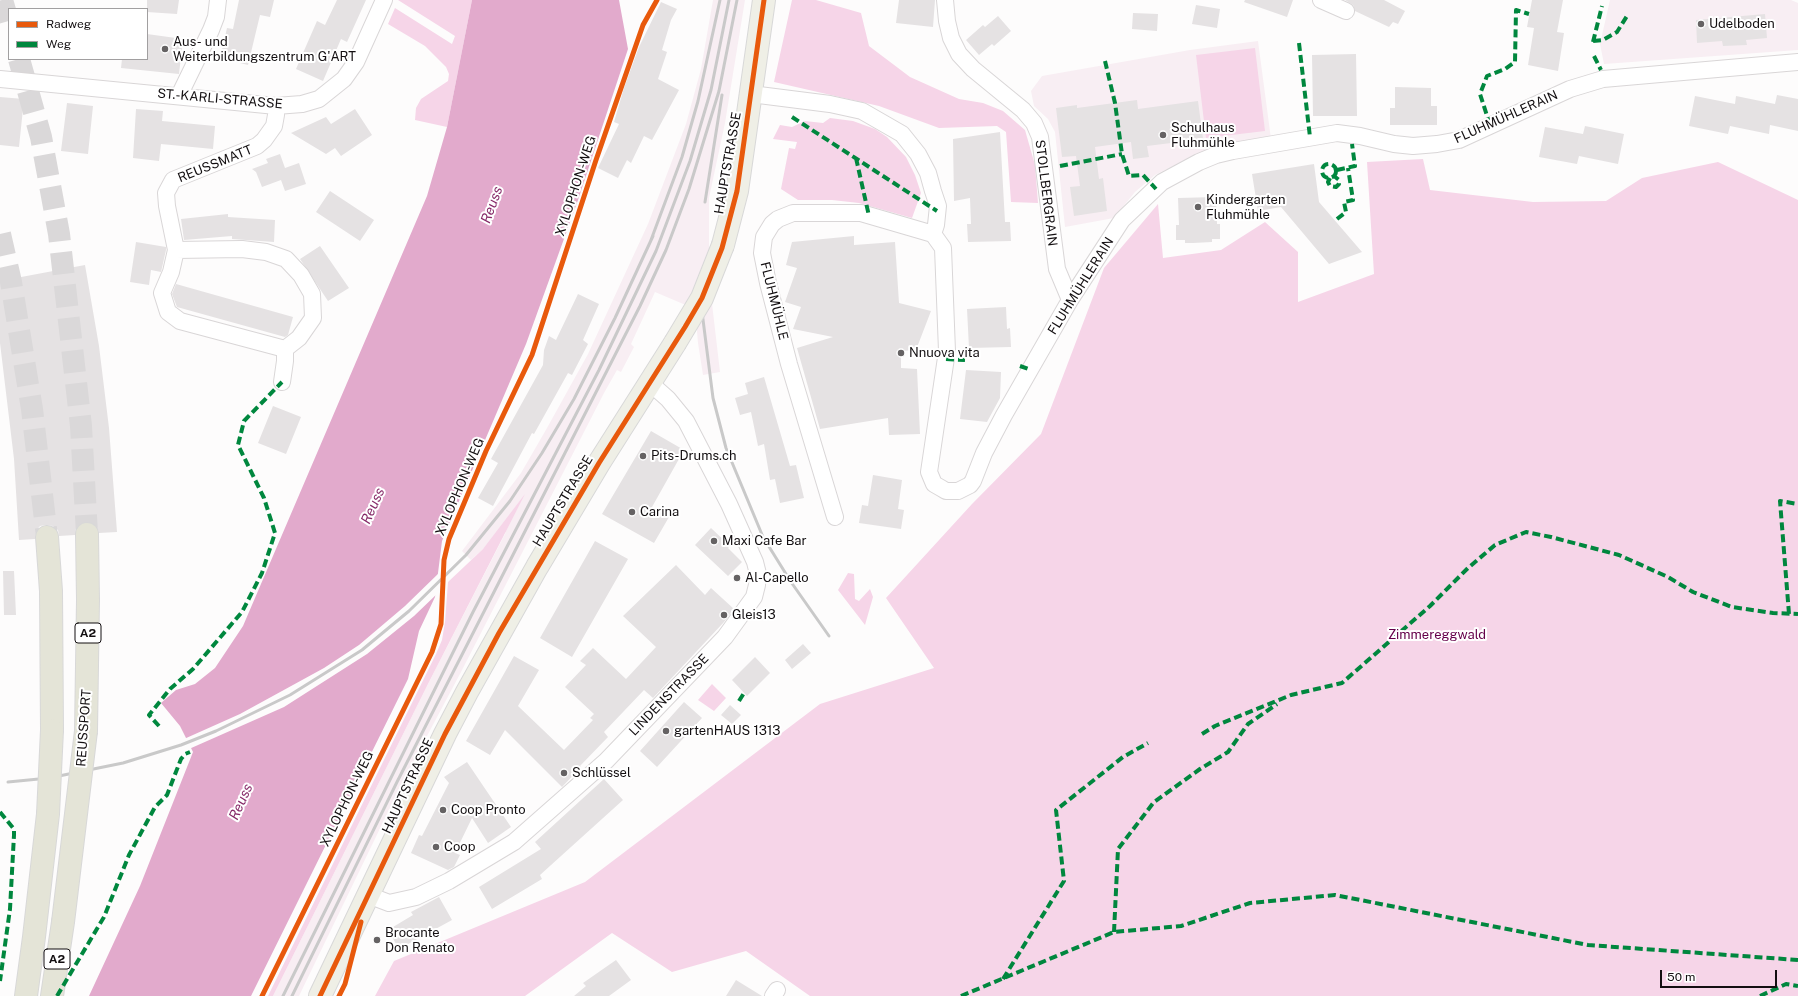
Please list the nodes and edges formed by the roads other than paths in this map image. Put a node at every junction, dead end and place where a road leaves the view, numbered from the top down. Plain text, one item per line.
1 (218, 0) edge
2 (384, 0) edge
3 (764, 0) edge
4 (945, 0) edge
5 (1321, 0) edge
6 (1346, 10) dead end
7 (1798, 62) edge
8 (0, 79) edge
9 (179, 96) junction
10 (750, 103) junction
11 (276, 106) junction
12 (933, 234) junction
13 (176, 250) junction
14 (1070, 300) junction
15 (285, 349) junction
16 (282, 382) dead end
17 (650, 383) junction
18 (835, 517) dead end
19 (87, 534) tunnel mouth
20 (47, 537) tunnel mouth
21 (368, 895) junction
22 (26, 996) edge
23 (52, 996) edge
24 (320, 996) edge

1 - 9 street
2 - 11 street, ST.-KARLI-STRASSE
3 - 10 main road, HAUPTSTRASSE
4 - 14 street, STOLLBERGRAIN
5 - 6 street
7 - 14 street, FLUHMÜHLERAIN
8 - 9 street, ST.-KARLI-STRASSE
9 - 11 street, ST.-KARLI-STRASSE
10 - 12 street
10 - 17 main road, HAUPTSTRASSE, bridge
11 - 13 street, REUSSMATT
12 - 14 street, FLUHMÜHLERAIN
12 - 18 street, FLUHMÜHLE
13 - 15 street, REUSSMATT
13 - 15 street
15 - 16 street
17 - 21 main road, HAUPTSTRASSE
17 - 21 street, LINDENSTRASSE
19 - 23 highway, REUSSPORT / A2, bridge
20 - 22 highway, A2, bridge
21 - 24 main road, HAUPTSTRASSE

